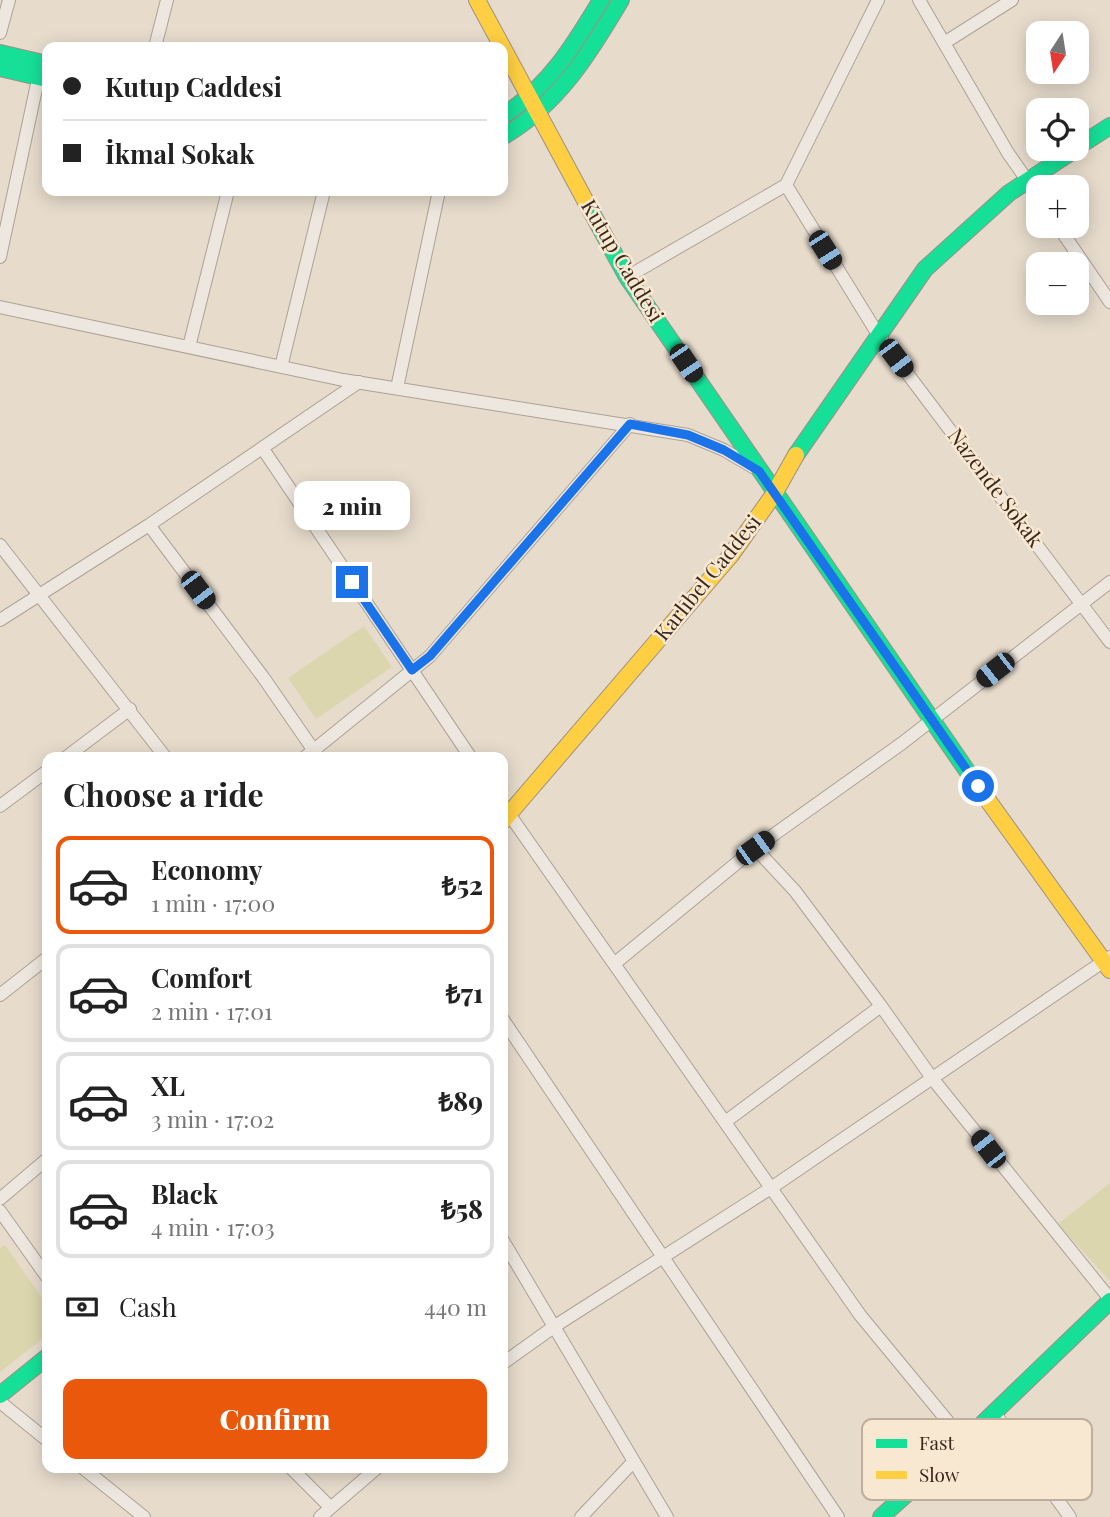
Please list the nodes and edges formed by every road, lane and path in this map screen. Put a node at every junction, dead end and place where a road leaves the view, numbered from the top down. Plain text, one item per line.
1 (9, 0) edge
2 (167, 0) edge
3 (477, 0) edge
4 (601, 0) edge
5 (621, 0) edge
6 (878, 0) edge
7 (919, 0) edge
8 (1012, 0) edge
9 (0, 33) edge
10 (156, 42) edge
11 (500, 42) edge
12 (944, 43) junction
13 (0, 53) edge
14 (508, 56) edge
15 (0, 68) edge
16 (42, 70) edge
17 (42, 71) edge
18 (42, 79) edge
19 (530, 96) junction
20 (508, 112) edge
21 (539, 114) junction
22 (1110, 126) edge
23 (508, 133) edge
24 (1089, 140) edge
25 (1058, 161) edge
26 (1036, 175) edge
27 (1026, 180) edge
28 (1026, 182) edge
29 (786, 185) junction
30 (227, 196) edge
31 (323, 196) edge
32 (438, 196) edge
33 (1066, 238) edge
34 (0, 257) edge
35 (627, 277) junction
36 (1110, 302) edge
37 (0, 307) edge
38 (879, 335) junction
39 (189, 347) junction
40 (281, 367) junction
41 (359, 382) junction
42 (397, 388) junction
43 (630, 424) junction
44 (263, 449) junction
45 (759, 471) junction
46 (774, 494) junction
47 (149, 525) junction
48 (0, 545) edge
49 (1110, 582) edge
50 (39, 594) junction
51 (1082, 602) junction
52 (0, 620) edge
53 (1110, 642) edge
54 (412, 670) junction
55 (130, 709) junction
56 (930, 720) junction
57 (73, 752) edge
58 (162, 752) edge
59 (310, 752) edge
60 (316, 752) edge
61 (467, 752) edge
62 (42, 775) edge
63 (0, 806) edge
64 (508, 808) edge
65 (508, 818) edge
66 (755, 848) junction
67 (42, 962) edge
68 (1108, 963) edge
69 (614, 964) junction
70 (0, 995) edge
71 (881, 1006) junction
72 (508, 1027) edge
73 (932, 1078) junction
74 (725, 1122) junction
75 (42, 1162) edge
76 (771, 1188) junction
77 (0, 1199) edge
78 (0, 1211) edge
79 (508, 1250) edge
80 (664, 1256) junction
81 (42, 1270) edge
82 (1110, 1300) edge
83 (555, 1326) junction
84 (508, 1360) edge
85 (42, 1361) edge
86 (0, 1395) edge
87 (0, 1402) edge
88 (994, 1412) junction
89 (946, 1419) edge
90 (987, 1419) edge
91 (999, 1419) edge
92 (42, 1436) edge
93 (634, 1461) junction
94 (89, 1473) edge
95 (295, 1473) edge
96 (371, 1473) edge
97 (900, 1500) edge
98 (1058, 1500) edge
99 (330, 1507) junction
100 (144, 1517) edge
101 (320, 1517) edge
102 (581, 1517) edge
103 (667, 1517) edge
104 (838, 1517) edge
105 (881, 1517) edge
106 (1070, 1517) edge

1 - 9 street
2 - 10 street
3 - 11 street, Kutup Caddesi
4 - 19 street
5 - 21 street
6 - 29 street
7 - 12 street
8 - 12 street
12 - 27 street
13 - 16 street
14 - 19 street, Kutup Caddesi
15 - 17 street
18 - 34 street
19 - 20 street
19 - 21 street, Kutup Caddesi
21 - 23 street
21 - 35 street, Kutup Caddesi
22 - 24 street, Karlıbel Caddesi
25 - 26 street, Karlıbel Caddesi
28 - 38 street, Karlıbel Caddesi
29 - 35 street
29 - 38 street, Nazende Sokak
30 - 39 street
31 - 40 street
32 - 42 street
33 - 36 street
35 - 45 street, Kutup Caddesi
37 - 39 street
38 - 46 street, Karlıbel Caddesi
38 - 51 street, Nazende Sokak
39 - 40 street
40 - 41 street
41 - 42 street
41 - 44 street
42 - 43 street
43 - 45 street
43 - 54 street
44 - 47 street
44 - 54 street
45 - 46 street, Kutup Caddesi
46 - 56 street, Kutup Caddesi
46 - 64 street, Karlıbel Caddesi
47 - 50 street
47 - 59 street
48 - 50 street
49 - 51 street
50 - 52 street
50 - 55 street
51 - 53 street, Nazende Sokak
51 - 56 street
54 - 60 street
54 - 61 street
55 - 57 street
55 - 58 street
56 - 66 street
56 - 68 street, Kutup Caddesi
62 - 63 street
65 - 69 street
66 - 69 street
66 - 71 street
67 - 70 street
68 - 73 street
69 - 74 street
71 - 73 street
71 - 74 street
72 - 80 street
73 - 76 street
73 - 82 street
74 - 76 street
75 - 77 street
76 - 80 street
76 - 89 street
78 - 81 street
79 - 83 street
80 - 83 street
80 - 104 street
82 - 88 street
83 - 84 street
83 - 93 street
85 - 86 street
87 - 92 street
88 - 90 street
88 - 91 street
93 - 102 street
93 - 103 street
94 - 100 street
95 - 99 street
96 - 99 street
97 - 105 street
98 - 106 street
99 - 101 street

